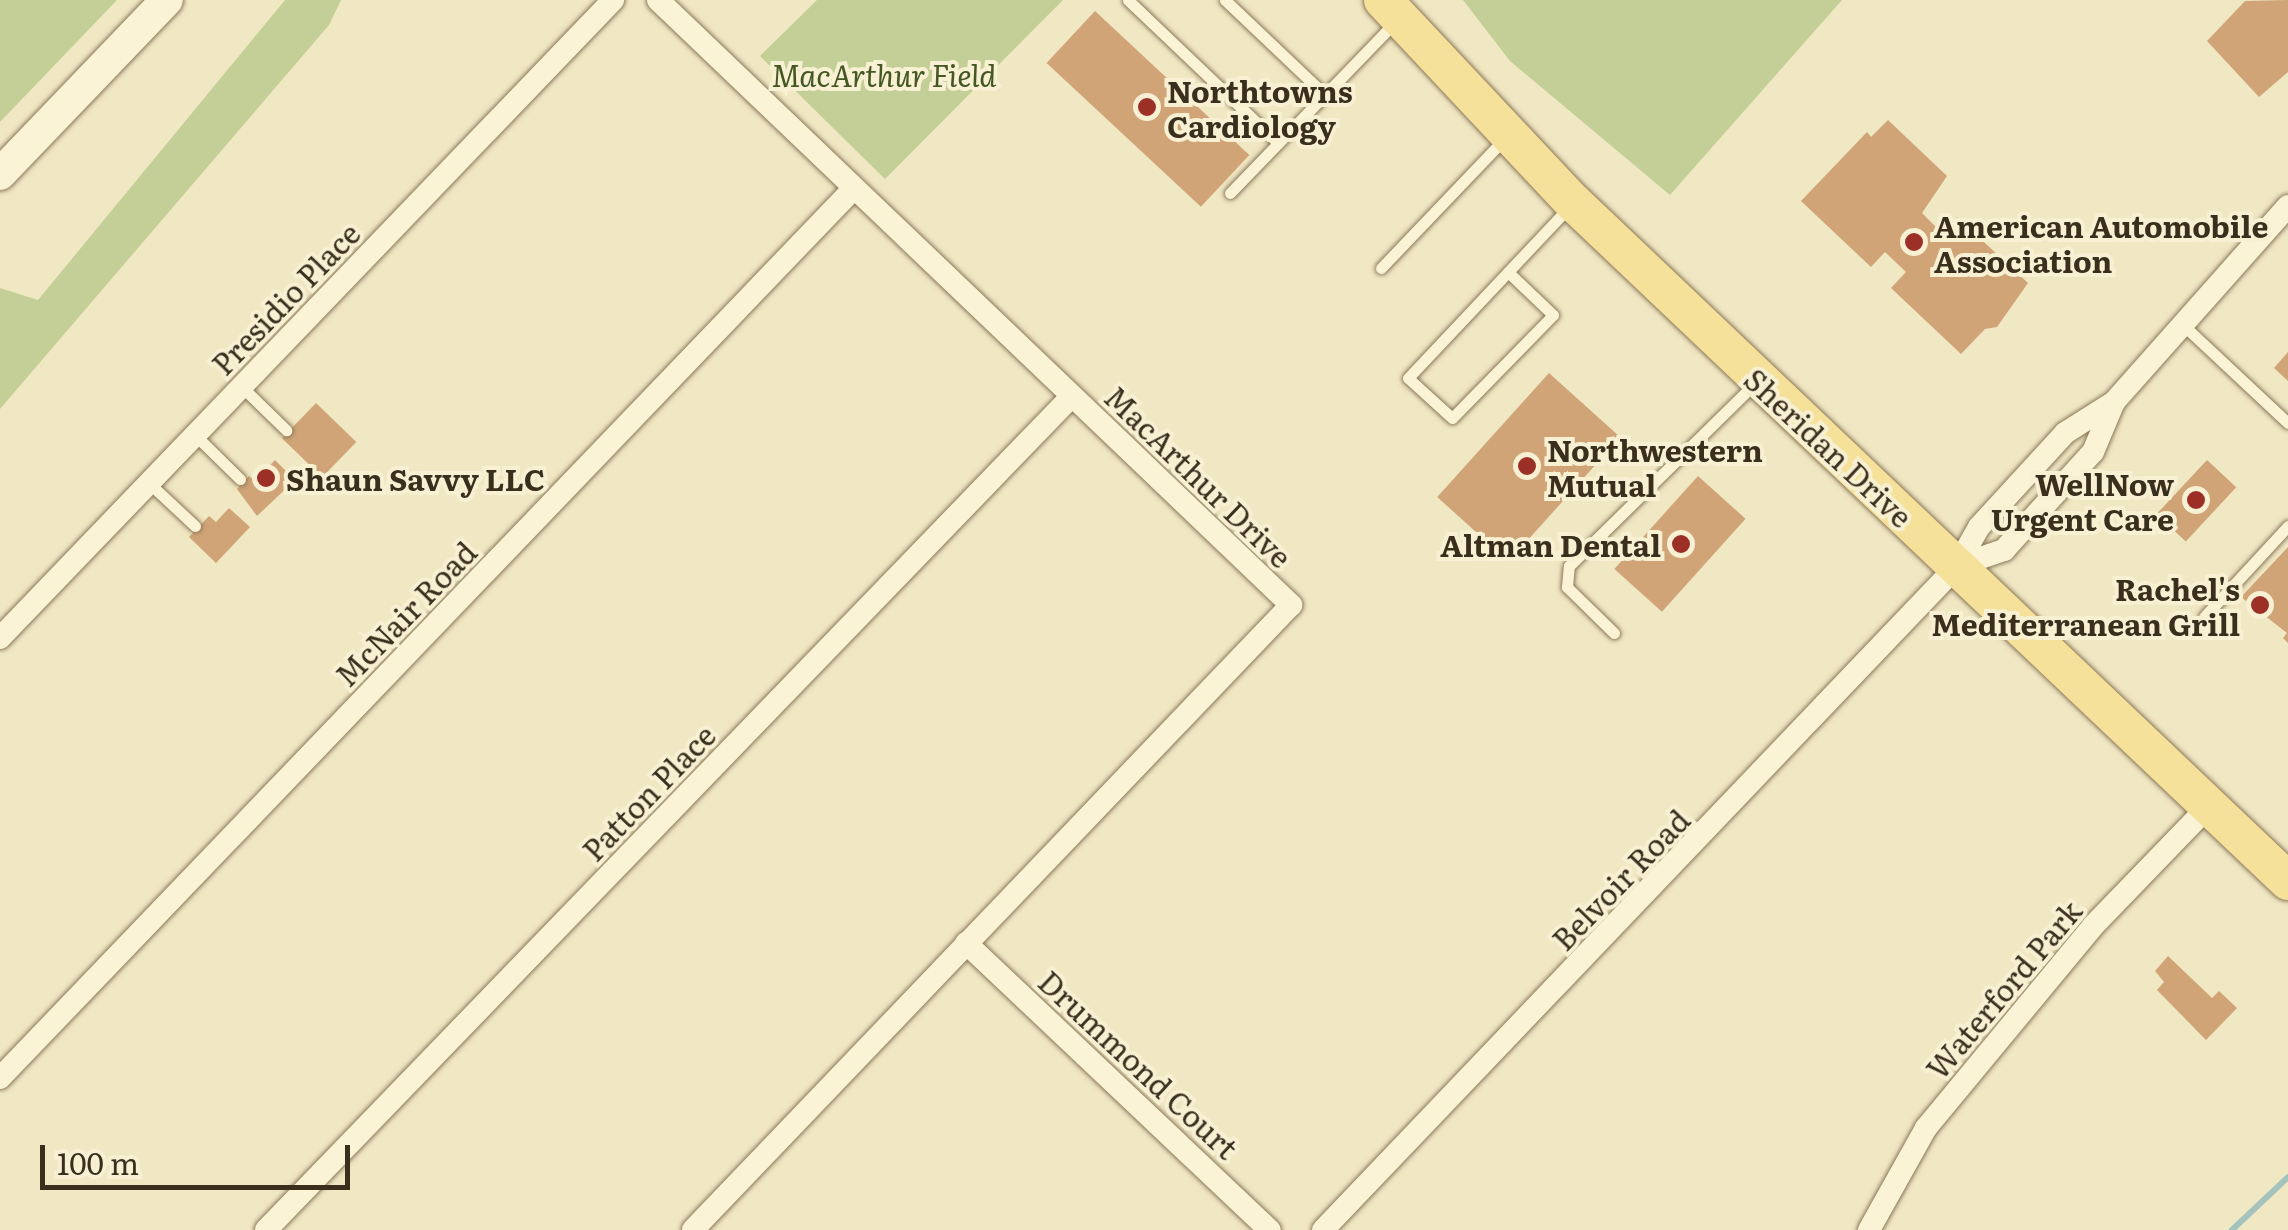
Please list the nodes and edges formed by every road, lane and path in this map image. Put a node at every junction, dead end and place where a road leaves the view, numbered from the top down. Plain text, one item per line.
1 (167, 0) edge
2 (613, 0) edge
3 (658, 0) edge
4 (1128, 0) edge
5 (1225, 0) edge
6 (1390, 9) edge
7 (1326, 95) junction
8 (1507, 136) junction
9 (1278, 143) junction
10 (0, 174) edge
11 (853, 189) junction
12 (1230, 193) dead end
13 (1574, 202) junction
14 (2288, 206) edge
15 (1381, 268) dead end
16 (1508, 272) junction
17 (2182, 323) junction
18 (1758, 381) junction
19 (242, 387) junction
20 (1072, 396) junction
21 (2114, 402) junction
22 (2288, 423) edge
23 (286, 430) dead end
24 (195, 436) junction
25 (240, 478) dead end
26 (149, 483) junction
27 (195, 526) dead end
28 (2288, 526) edge
29 (1957, 566) junction
30 (2204, 617) dead end
31 (1614, 633) dead end
32 (0, 638) edge
33 (2209, 806) junction
34 (2288, 881) edge
35 (966, 942) junction
36 (0, 1078) edge
37 (266, 1230) edge
38 (693, 1230) edge
39 (1270, 1230) edge
40 (1323, 1230) edge
41 (1869, 1230) edge

1 - 10 street
2 - 19 street, Presidio Place
3 - 11 street, MacArthur Drive
4 - 9 lane
5 - 7 lane
6 - 7 lane
6 - 8 main road, Sheridan Drive
7 - 9 lane
8 - 13 main road, Sheridan Drive
8 - 15 lane
9 - 12 lane
11 - 20 street, MacArthur Drive
11 - 36 street, McNair Road
13 - 16 lane
13 - 18 main road, Sheridan Drive
14 - 17 street
16 - 16 lane
17 - 21 street
17 - 22 lane
18 - 29 main road, Sheridan Drive
18 - 31 lane
19 - 23 lane
19 - 24 street, Presidio Place
20 - 35 street, MacArthur Drive
20 - 37 street, Patton Place
21 - 29 street
21 - 29 street
24 - 25 lane
24 - 26 street, Presidio Place
26 - 27 lane
26 - 32 street, Presidio Place
28 - 30 lane
29 - 33 main road, Sheridan Drive
29 - 40 street, Belvoir Road
33 - 34 main road, Sheridan Drive
33 - 41 street, Waterford Park
35 - 38 street, MacArthur Drive
35 - 39 street, Drummond Court

